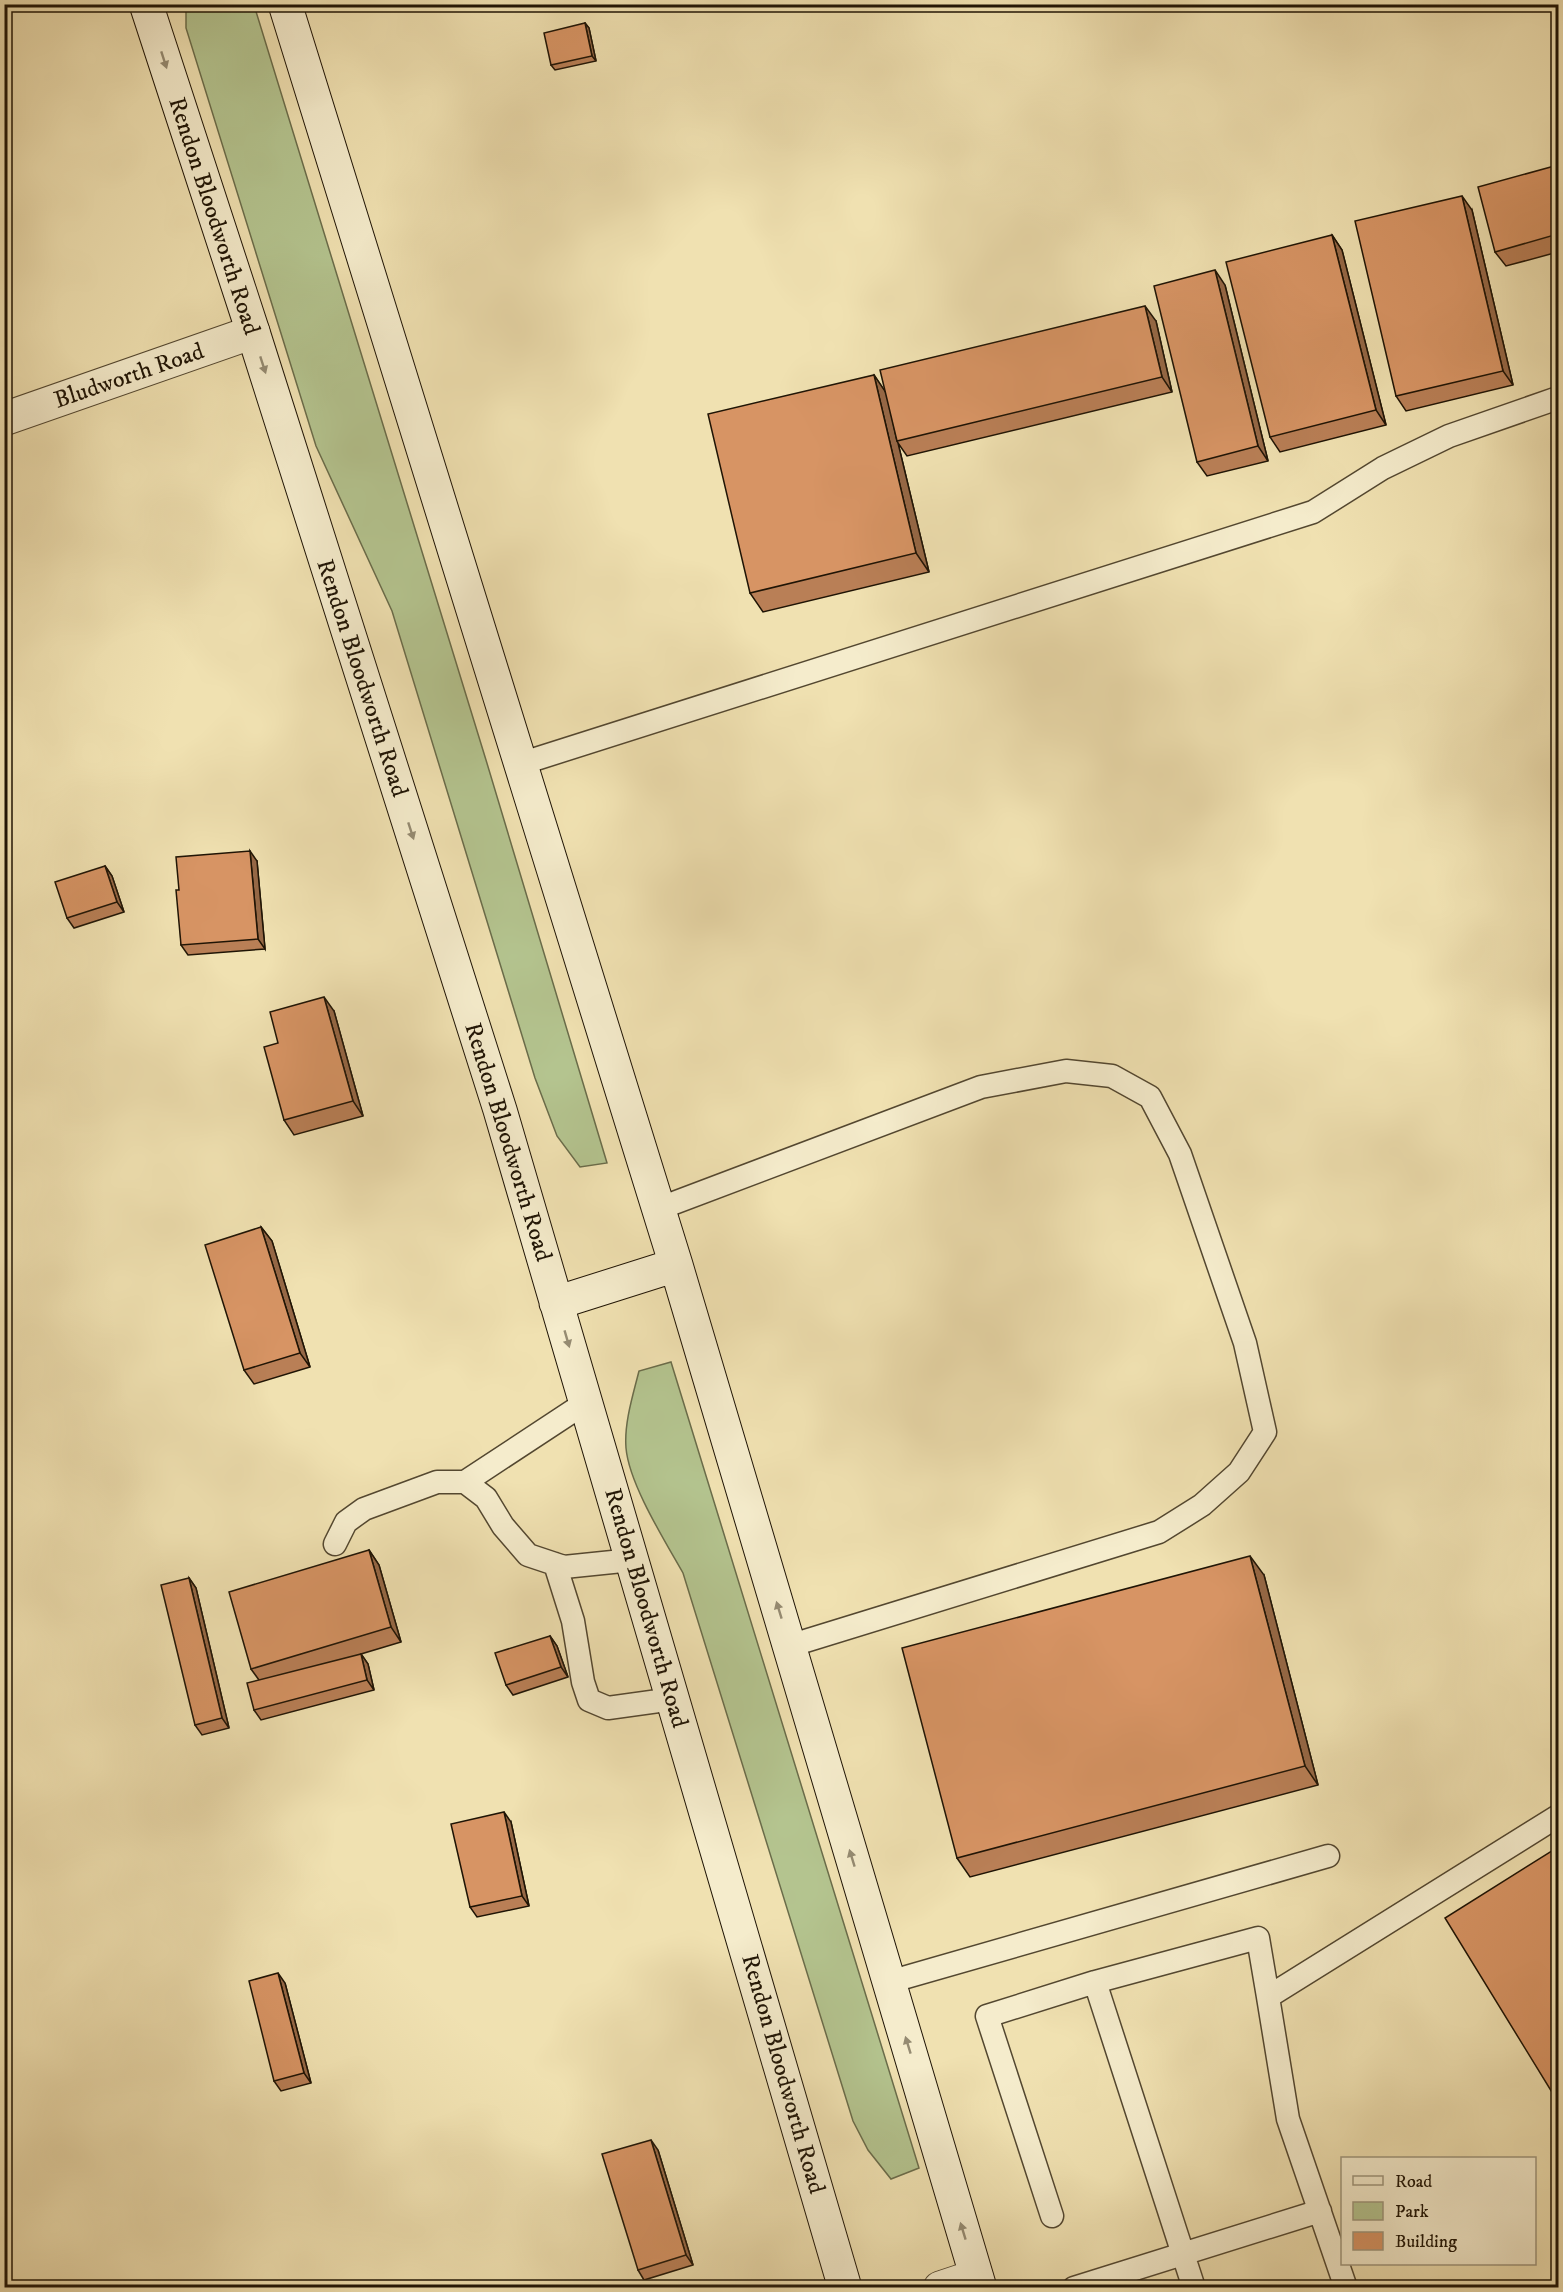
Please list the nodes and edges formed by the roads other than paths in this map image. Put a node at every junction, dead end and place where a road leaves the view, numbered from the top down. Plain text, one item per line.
1 (146, 4) edge
2 (285, 4) edge
3 (253, 332) junction
4 (1558, 398) edge
5 (4, 419) edge
6 (520, 764) junction
7 (658, 1209) junction
8 (676, 1265) junction
9 (556, 1302) junction
10 (585, 1402) junction
11 (465, 1482) junction
12 (335, 1544) dead end
13 (632, 1560) junction
14 (555, 1564) junction
15 (789, 1646) junction
16 (673, 1698) junction
17 (1558, 1816) edge
18 (1328, 1856) dead end
19 (889, 1982) junction
20 (1095, 1982) junction
21 (1268, 1997) junction
22 (1320, 2211) junction
23 (1052, 2216) dead end
24 (1182, 2254) junction
25 (978, 2282) edge
26 (845, 2288) edge
27 (940, 2288) edge
28 (1074, 2288) edge
29 (1194, 2288) edge
30 (1346, 2288) edge

1 -> 3 main road, Rendon Bloodworth Road
2 - 6 main road
3 - 5 main road, Bludworth Road
3 -> 9 main road, Rendon Bloodworth Road
4 - 6 lane
6 - 7 main road
7 - 8 main road
7 - 15 lane
8 - 9 main road
15 -> 8 main road
9 -> 10 main road, Rendon Bloodworth Road
10 - 11 lane
10 - 13 main road, Rendon Bloodworth Road
11 - 12 lane
11 - 14 lane
13 - 14 lane
13 - 16 main road, Rendon Bloodworth Road
14 - 16 lane
19 -> 15 main road
16 - 26 main road, Rendon Bloodworth Road
17 - 21 lane
18 - 19 lane
25 -> 19 main road
20 - 21 lane
20 - 23 lane
20 - 24 lane
21 - 22 lane
22 - 24 lane
22 - 30 lane
24 - 28 lane
24 - 29 lane
25 - 27 main road

